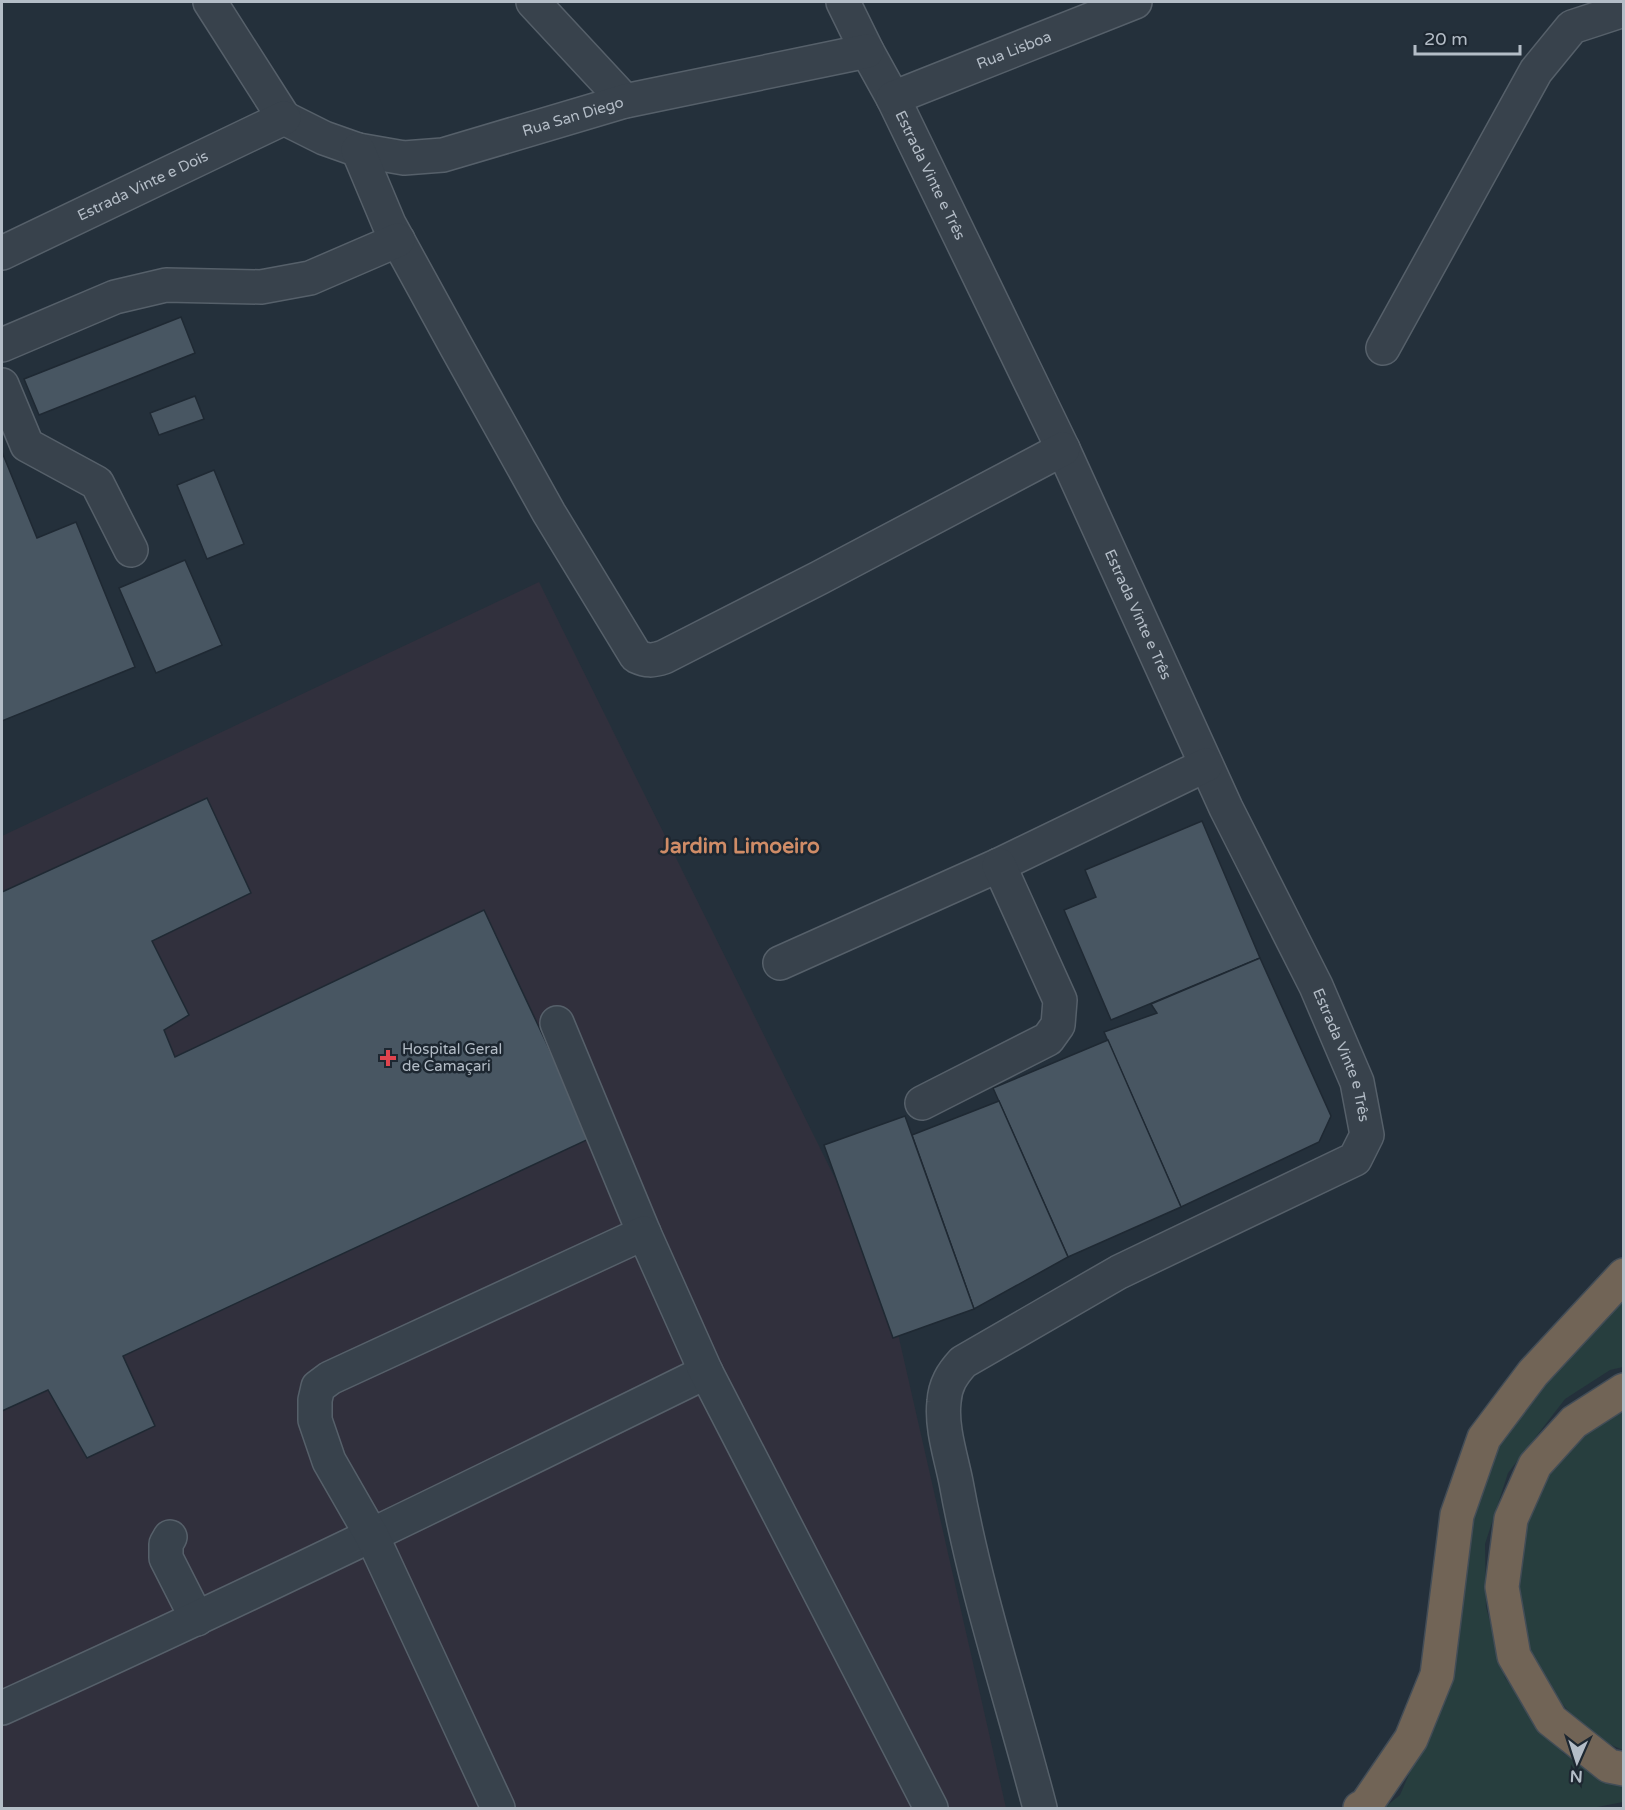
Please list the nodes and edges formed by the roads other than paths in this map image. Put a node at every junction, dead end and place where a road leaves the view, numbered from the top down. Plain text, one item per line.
1 (210, 2) edge
2 (533, 2) edge
3 (843, 2) edge
4 (1135, 2) edge
5 (1623, 9) edge
6 (867, 51) junction
7 (893, 98) junction
8 (625, 101) junction
9 (284, 118) junction
10 (358, 150) junction
11 (398, 240) junction
12 (2, 253) edge
13 (2, 345) edge
14 (1383, 348) dead end
15 (2, 385) edge
16 (1063, 449) junction
17 (131, 550) dead end
18 (1206, 765) junction
19 (999, 865) junction
20 (780, 963) dead end
21 (557, 1023) dead end
22 (922, 1103) dead end
23 (644, 1233) junction
24 (1623, 1275) edge
25 (706, 1372) junction
26 (1623, 1390) edge
27 (372, 1536) junction
28 (170, 1537) dead end
29 (197, 1618) junction
30 (2, 1708) edge
31 (1623, 1769) edge
32 (498, 1809) edge
33 (931, 1809) edge
34 (1040, 1809) edge
35 (1360, 1809) edge

1 - 9 street
2 - 8 street
3 - 6 street, Estrada Vinte e Três
4 - 7 street, Rua Lisboa
5 - 14 street
6 - 7 street, Estrada Vinte e Três
6 - 8 street, Rua San Diego
7 - 16 street, Estrada Vinte e Três
8 - 10 street, Rua San Diego
9 - 10 street, Rua San Diego
9 - 12 street, Estrada Vinte e Dois
10 - 11 street
11 - 13 street
11 - 16 street
15 - 17 street
16 - 18 street, Estrada Vinte e Três
18 - 19 street
18 - 34 street, Estrada Vinte e Três
19 - 20 street
19 - 22 street
21 - 23 street
23 - 25 street
23 - 27 street
24 - 35 highway
25 - 27 street
25 - 33 street
26 - 31 highway
27 - 29 street
27 - 32 street
28 - 29 street
29 - 30 street

